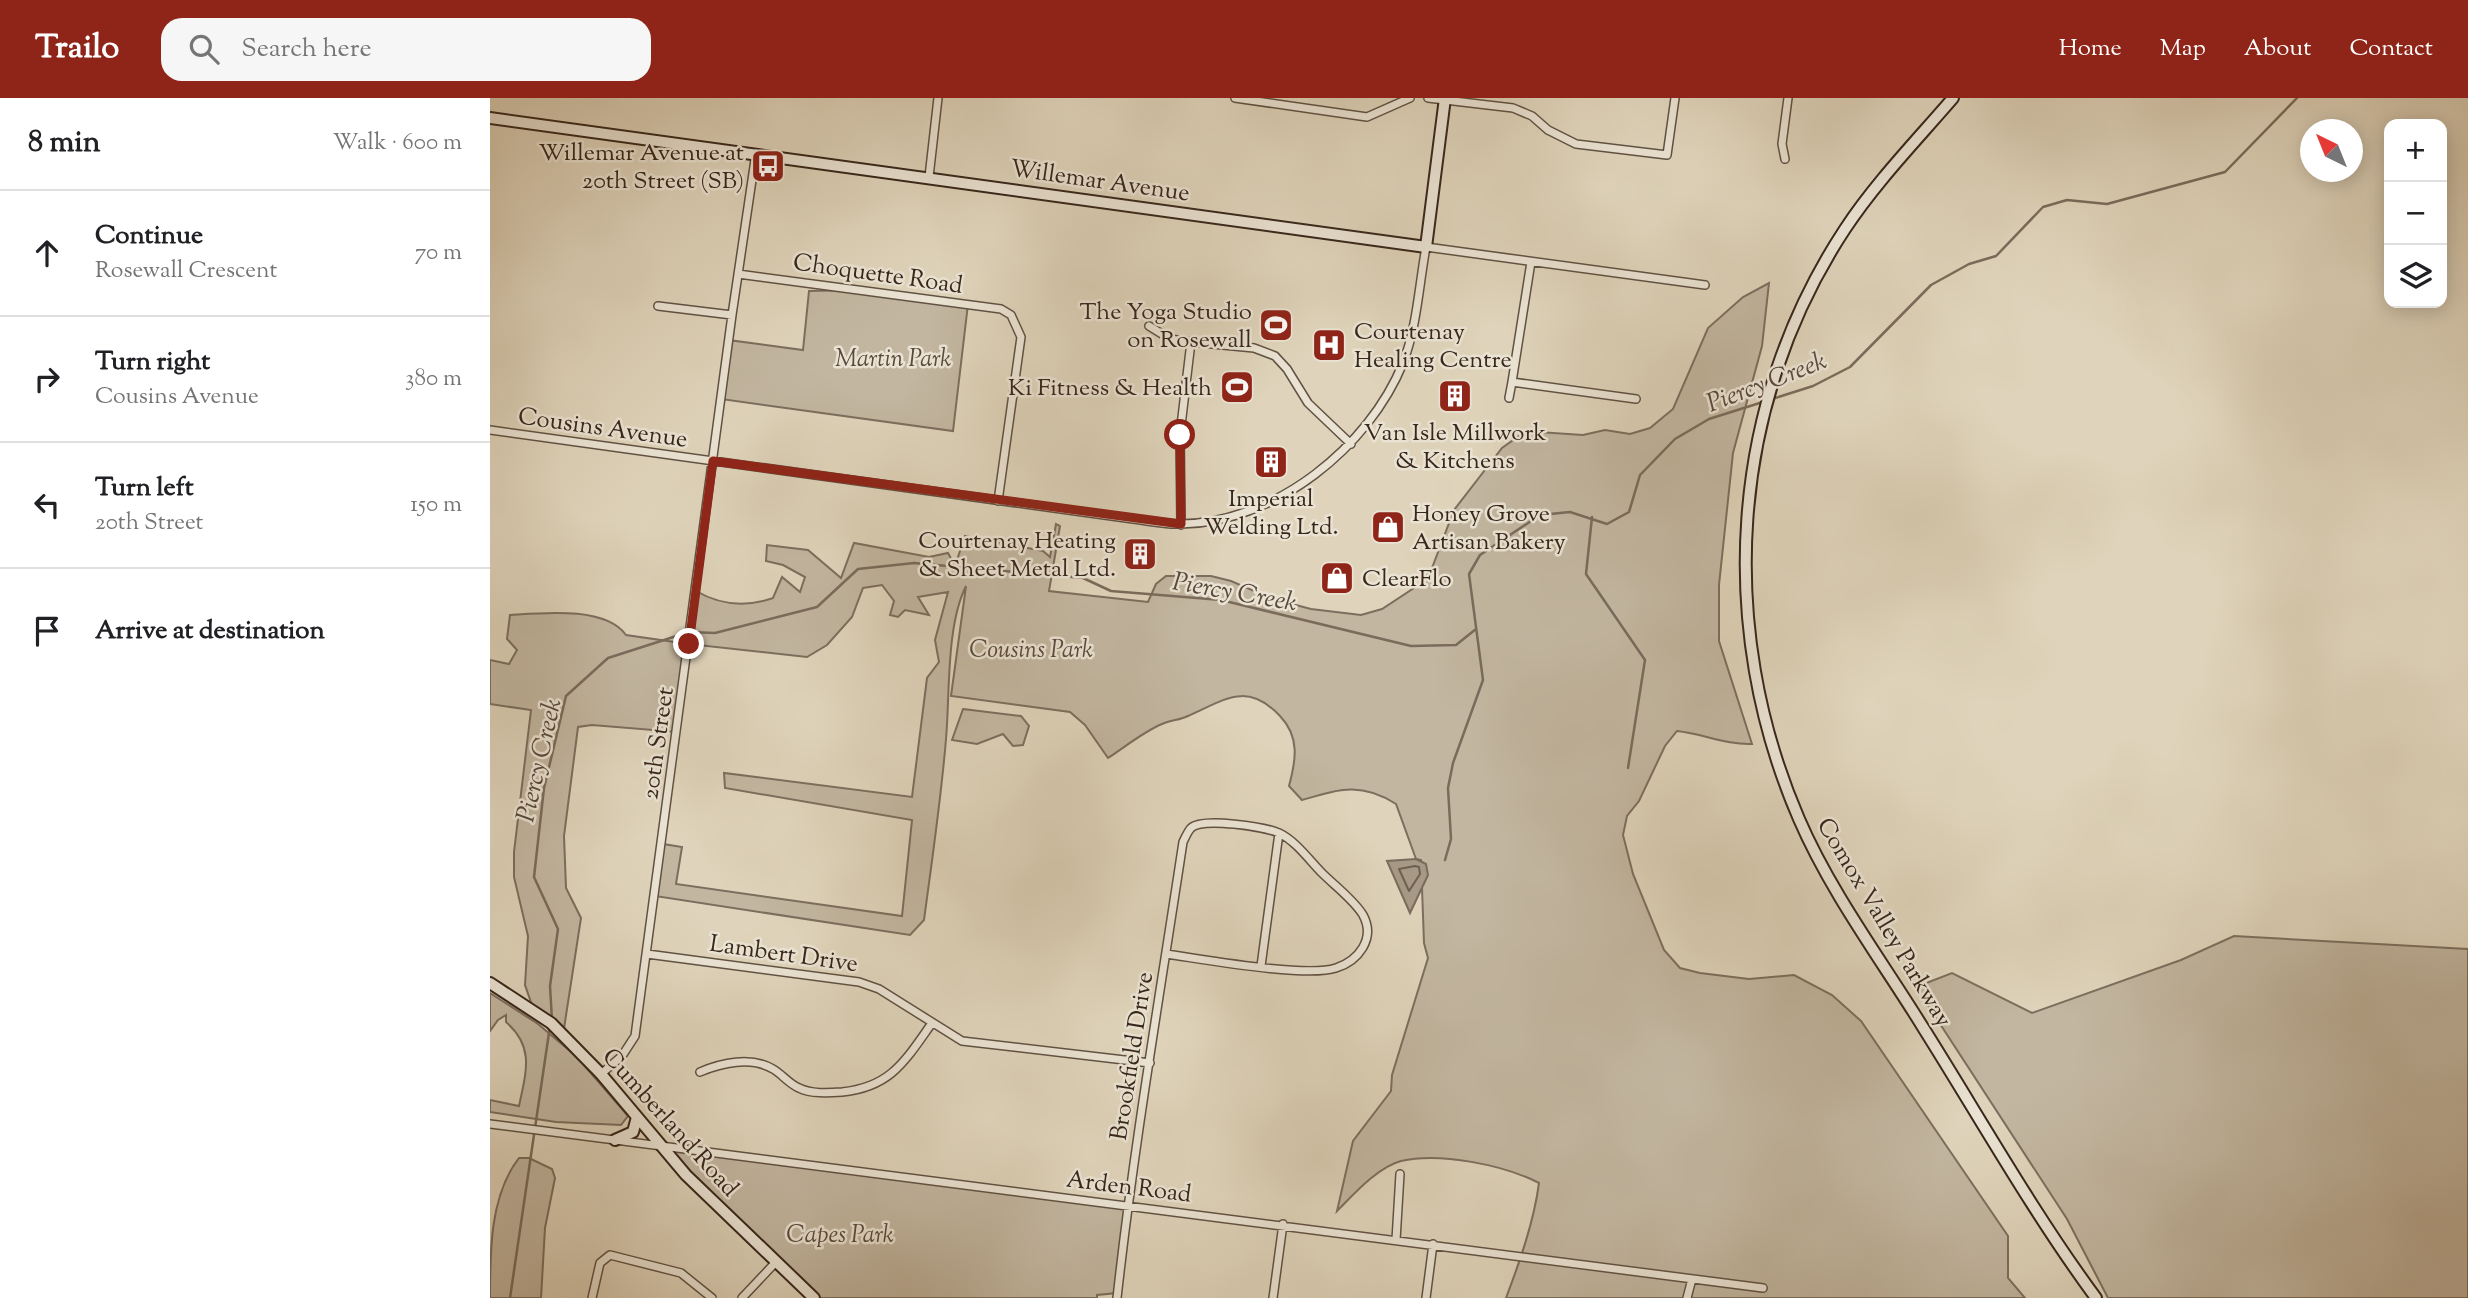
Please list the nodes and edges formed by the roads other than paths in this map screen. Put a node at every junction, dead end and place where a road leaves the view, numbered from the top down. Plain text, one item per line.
1 (938, 98) edge
2 (1235, 98) edge
3 (1410, 98) edge
4 (1428, 98) edge
5 (1675, 98) edge
6 (1788, 98) edge
7 (1953, 98) edge
8 (1445, 99) edge
9 (490, 118) edge
10 (757, 153) junction
11 (1785, 159) dead end
12 (929, 177) junction
13 (1426, 247) junction
14 (1531, 262) junction
15 (738, 274) junction
16 (1705, 285) dead end
17 (658, 306) dead end
18 (732, 315) junction
19 (1149, 326) dead end
20 (1191, 342) junction
21 (1512, 382) junction
22 (1509, 398) dead end
23 (1636, 399) dead end
24 (490, 430) edge
25 (1351, 444) junction
26 (713, 461) junction
27 (998, 500) junction
28 (1181, 524) junction
29 (1279, 833) junction
30 (647, 954) junction
31 (1166, 954) junction
32 (1261, 965) junction
33 (490, 983) edge
34 (932, 1023) junction
35 (1150, 1063) junction
36 (700, 1072) dead end
37 (601, 1074) junction
38 (637, 1117) junction
39 (490, 1124) edge
40 (615, 1140) junction
41 (660, 1146) junction
42 (1400, 1174) dead end
43 (1128, 1205) junction
44 (1283, 1224) junction
45 (1396, 1240) junction
46 (1433, 1244) junction
47 (775, 1263) junction
48 (1692, 1279) junction
49 (1763, 1288) dead end
50 (592, 1298) edge
51 (712, 1298) edge
52 (742, 1298) edge
53 (814, 1298) edge
54 (1117, 1298) edge
55 (1273, 1298) edge
56 (1426, 1298) edge
57 (1687, 1298) edge
58 (2094, 1298) edge

1 - 12 street
2 - 3 street
4 - 8 street
5 - 8 street
6 - 11 street
7 - 58 street, Comox Valley Parkway
8 - 13 street
9 - 10 street, Willemar Avenue
10 - 12 street, Willemar Avenue
10 - 15 street, 20th Street
12 - 13 street, Willemar Avenue
13 - 14 street, Willemar Avenue
13 - 25 street, Cousins Avenue
14 - 16 street, Willemar Avenue
14 - 21 street
15 - 18 street, 20th Street
15 - 27 street, Choquette Road
17 - 18 street
18 - 26 street, 20th Street
19 - 20 street
20 - 25 street
20 - 28 street
21 - 22 street
21 - 23 street
24 - 26 street, Cousins Avenue
25 - 28 street, Cousins Avenue
26 - 27 street, Cousins Avenue
26 - 30 street, 20th Street
27 - 28 street, Cousins Avenue
29 - 31 street, Brookfield Drive
29 - 32 street
29 - 32 street, Brookfield Drive
30 - 34 street, Lambert Drive
30 - 37 street, 20th Street
31 - 32 street, Brookfield Drive
31 - 35 street, Brookfield Drive
33 - 37 street, Cumberland Road
34 - 35 street, Lambert Drive
34 - 36 street
35 - 43 street, Brookfield Drive
37 - 38 street, Cumberland Road
38 - 40 street
38 - 41 street, Cumberland Road
39 - 40 street, Arden Road
40 - 41 street, Arden Road
41 - 43 street, Arden Road
41 - 47 street, Cumberland Road
42 - 45 street
43 - 44 street, Arden Road
43 - 54 street, Brookfield Drive
44 - 45 street, Arden Road
44 - 55 street
45 - 46 street, Arden Road
46 - 48 street, Arden Road
46 - 56 street
47 - 52 street
47 - 53 street, Cumberland Road
48 - 49 street, Arden Road
48 - 57 street
50 - 51 street

